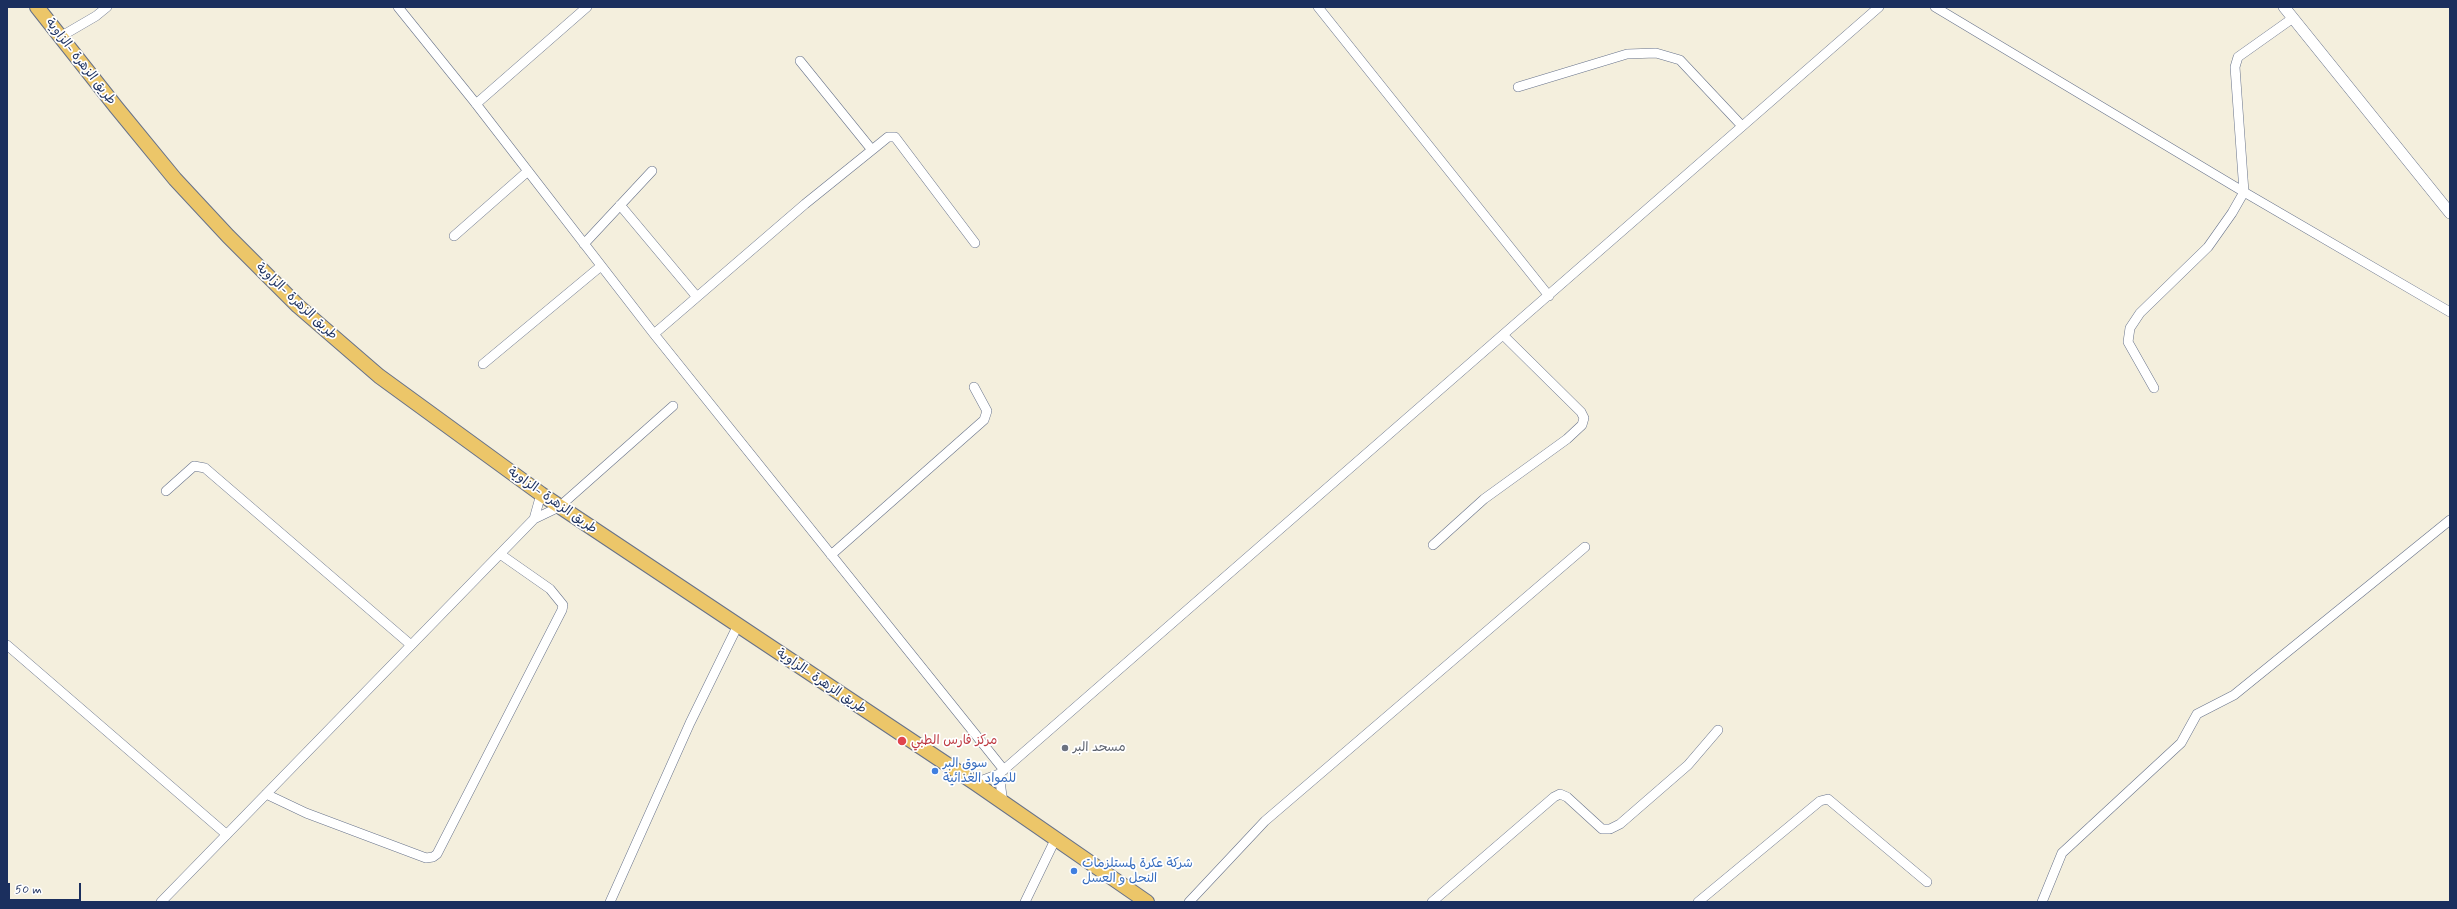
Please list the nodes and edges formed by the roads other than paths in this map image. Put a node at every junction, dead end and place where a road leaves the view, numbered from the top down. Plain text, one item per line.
1 (37, 7) edge
2 (107, 7) edge
3 (398, 7) edge
4 (587, 7) edge
5 (1318, 7) edge
6 (1879, 7) edge
7 (1935, 7) edge
8 (2284, 7) edge
9 (2293, 18) junction
10 (60, 37) junction
11 (800, 61) dead end
12 (1518, 87) dead end
13 (476, 104) junction
14 (1742, 126) junction
15 (872, 150) junction
16 (528, 170) junction
17 (652, 171) dead end
18 (2244, 192) junction
19 (620, 205) junction
20 (2450, 213) edge
21 (454, 236) dead end
22 (975, 243) dead end
23 (584, 244) junction
24 (601, 266) junction
25 (1549, 296) junction
26 (697, 297) junction
27 (2450, 312) edge
28 (654, 334) junction
29 (1503, 335) junction
30 (484, 364) dead end
31 (974, 387) dead end
32 (2154, 388) dead end
33 (673, 406) dead end
34 (166, 491) dead end
35 (541, 494) junction
36 (559, 507) junction
37 (534, 520) junction
38 (2450, 520) edge
39 (1433, 545) dead end
40 (1585, 546) dead end
41 (500, 554) junction
42 (831, 555) junction
43 (737, 627) junction
44 (7, 645) edge
45 (411, 645) junction
46 (1718, 730) dead end
47 (1001, 772) junction
48 (975, 783) junction
49 (266, 794) junction
50 (1003, 804) junction
51 (226, 834) junction
52 (1055, 840) junction
53 (1927, 882) dead end
54 (161, 902) edge
55 (610, 902) edge
56 (1025, 902) edge
57 (1147, 902) edge
58 (1189, 902) edge
59 (1432, 902) edge
60 (1698, 902) edge
61 (2042, 902) edge

1 - 10 main road, طريق الزهرة -الزاوية
2 - 10 street
3 - 13 street
4 - 13 street
5 - 25 street
6 - 14 street
7 - 18 street
8 - 9 street
9 - 18 street
9 - 20 street
10 - 35 main road, طريق الزهرة -الزاوية
11 - 15 street
12 - 14 street
13 - 16 street
14 - 25 street
15 - 22 street
15 - 26 street
16 - 21 street
16 - 23 street
17 - 19 street
18 - 27 street
18 - 32 street
19 - 23 street
19 - 26 street
23 - 24 street
24 - 28 street
24 - 30 street
25 - 29 street
26 - 28 street
28 - 42 street
29 - 39 street
29 - 47 street
31 - 42 street
33 - 36 street
34 - 45 street
35 - 36 main road, طريق الزهرة -الزاوية
35 - 37 street
36 - 37 street
36 - 43 main road, طريق الزهرة -الزاوية
37 - 41 street
38 - 61 street
40 - 58 street
41 - 45 street
41 - 49 street
42 - 47 street
43 - 48 main road, طريق الزهرة -الزاوية
43 - 55 street
44 - 51 street
45 - 49 street
46 - 59 street
47 - 48 street
47 - 50 street
48 - 50 main road, طريق الزهرة -الزاوية
49 - 51 street
50 - 52 main road, طريق الزهرة -الزاوية
51 - 54 street
52 - 56 street
52 - 57 main road, طريق الزهرة -الزاوية
53 - 60 street

